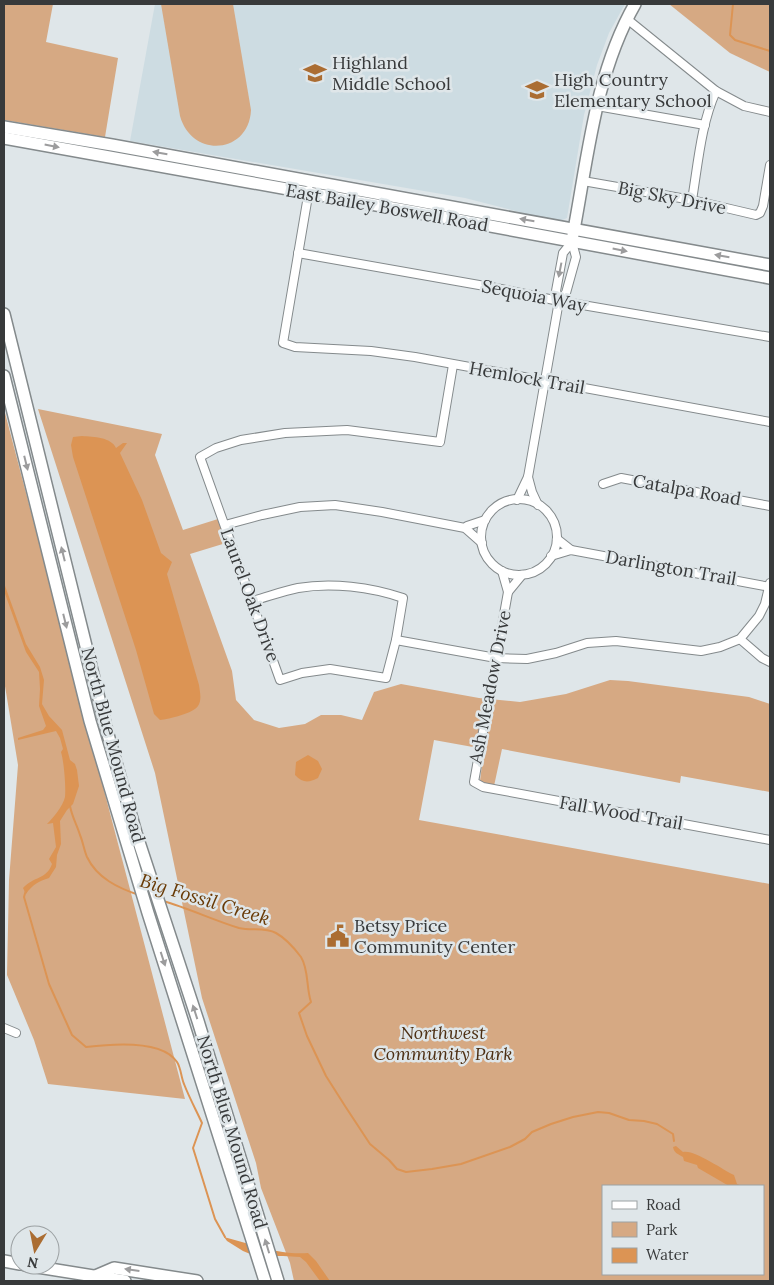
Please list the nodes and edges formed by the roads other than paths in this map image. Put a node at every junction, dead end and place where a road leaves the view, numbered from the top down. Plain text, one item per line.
1 (634, 4) edge
2 (627, 19) junction
3 (716, 91) junction
4 (597, 106) junction
5 (770, 112) edge
6 (705, 125) junction
7 (4, 127) edge
8 (4, 140) edge
9 (770, 165) edge
10 (230, 166) junction
11 (180, 170) junction
12 (273, 174) junction
13 (229, 179) junction
14 (311, 181) junction
15 (583, 181) junction
16 (309, 194) junction
17 (692, 200) junction
18 (416, 206) junction
19 (456, 207) junction
20 (453, 219) junction
21 (575, 228) junction
22 (572, 242) junction
23 (298, 253) junction
24 (770, 265) edge
25 (770, 278) edge
26 (559, 301) junction
27 (4, 314) edge
28 (770, 336) edge
29 (453, 365) junction
30 (19, 375) junction
31 (4, 377) edge
32 (545, 382) junction
33 (770, 422) edge
34 (528, 478) junction
35 (603, 484) dead end
36 (516, 500) junction
37 (538, 505) junction
38 (770, 506) edge
39 (485, 520) junction
40 (225, 525) junction
41 (465, 528) junction
42 (557, 539) junction
43 (482, 543) junction
44 (572, 550) junction
45 (551, 556) junction
46 (502, 571) junction
47 (522, 575) junction
48 (770, 585) edge
49 (508, 592) junction
50 (252, 601) junction
51 (740, 639) junction
52 (396, 640) junction
53 (496, 658) junction
54 (770, 662) edge
55 (474, 782) joint
56 (770, 840) edge
57 (4, 1028) edge
58 (16, 1033) dead end
59 (60, 1271) edge
60 (93, 1277) junction
61 (125, 1281) edge
62 (197, 1281) edge
63 (265, 1281) edge
64 (278, 1281) edge

1 - 2 main road
2 - 3 street
2 - 4 main road
3 - 5 street
3 - 6 street
4 - 6 street
4 - 15 main road
6 - 17 street
10 -> 7 main road, East Bailey Boswell Road
8 -> 11 main road, East Bailey Boswell Road
9 - 17 street, Big Sky Drive
10 - 11 main road
10 - 12 main road, East Bailey Boswell Road
11 - 13 main road, East Bailey Boswell Road
12 - 13 main road
12 - 14 main road, East Bailey Boswell Road
13 - 16 main road, East Bailey Boswell Road
14 - 16 street
14 - 18 main road, East Bailey Boswell Road
15 - 17 street, Big Sky Drive
15 - 21 main road
16 - 18 main road, East Bailey Boswell Road
16 - 23 street
18 - 19 main road, East Bailey Boswell Road
18 - 20 main road, East Bailey Boswell Road
19 - 20 main road
21 -> 19 main road, East Bailey Boswell Road
20 - 22 main road, East Bailey Boswell Road
21 - 22 main road
24 -> 21 main road, East Bailey Boswell Road
22 -> 25 main road, East Bailey Boswell Road
22 -> 26 street
22 - 26 street
23 - 26 street, Sequoia Way
23 - 29 street, Hemlock Trail
26 - 28 street, Sequoia Way
26 - 32 street
27 - 30 main road, North Blue Mound Road
29 - 32 street, Hemlock Trail
29 - 40 street, Laurel Oak Drive
30 - 31 main road, North Blue Mound Road
64 -> 30 main road, North Blue Mound Road
31 -> 63 main road, North Blue Mound Road
32 - 33 street, Hemlock Trail
32 - 34 street
34 - 36 street
34 - 37 street
35 - 38 street, Catalpa Road
36 - 37 street
36 - 39 street
37 - 42 street
39 - 41 street
39 - 43 street
40 - 41 street
40 - 50 street, Laurel Oak Drive
41 - 43 street
42 - 44 street, Darlington Trail
42 - 45 street
43 - 46 street
44 - 45 street, Darlington Trail
44 - 48 street, Darlington Trail
45 - 47 street
46 - 47 street
46 - 49 street, Ash Meadow Drive
47 - 49 street, Ash Meadow Drive
48 - 51 street
49 - 53 street, Ash Meadow Drive
50 - 52 street
50 - 52 street, Laurel Oak Drive
51 - 53 street
51 - 54 street
52 - 53 street
53 - 55 street, Ash Meadow Drive
55 - 56 street, Fall Wood Trail
57 - 58 street
59 - 60 main road
60 - 61 main road
62 -> 60 main road

